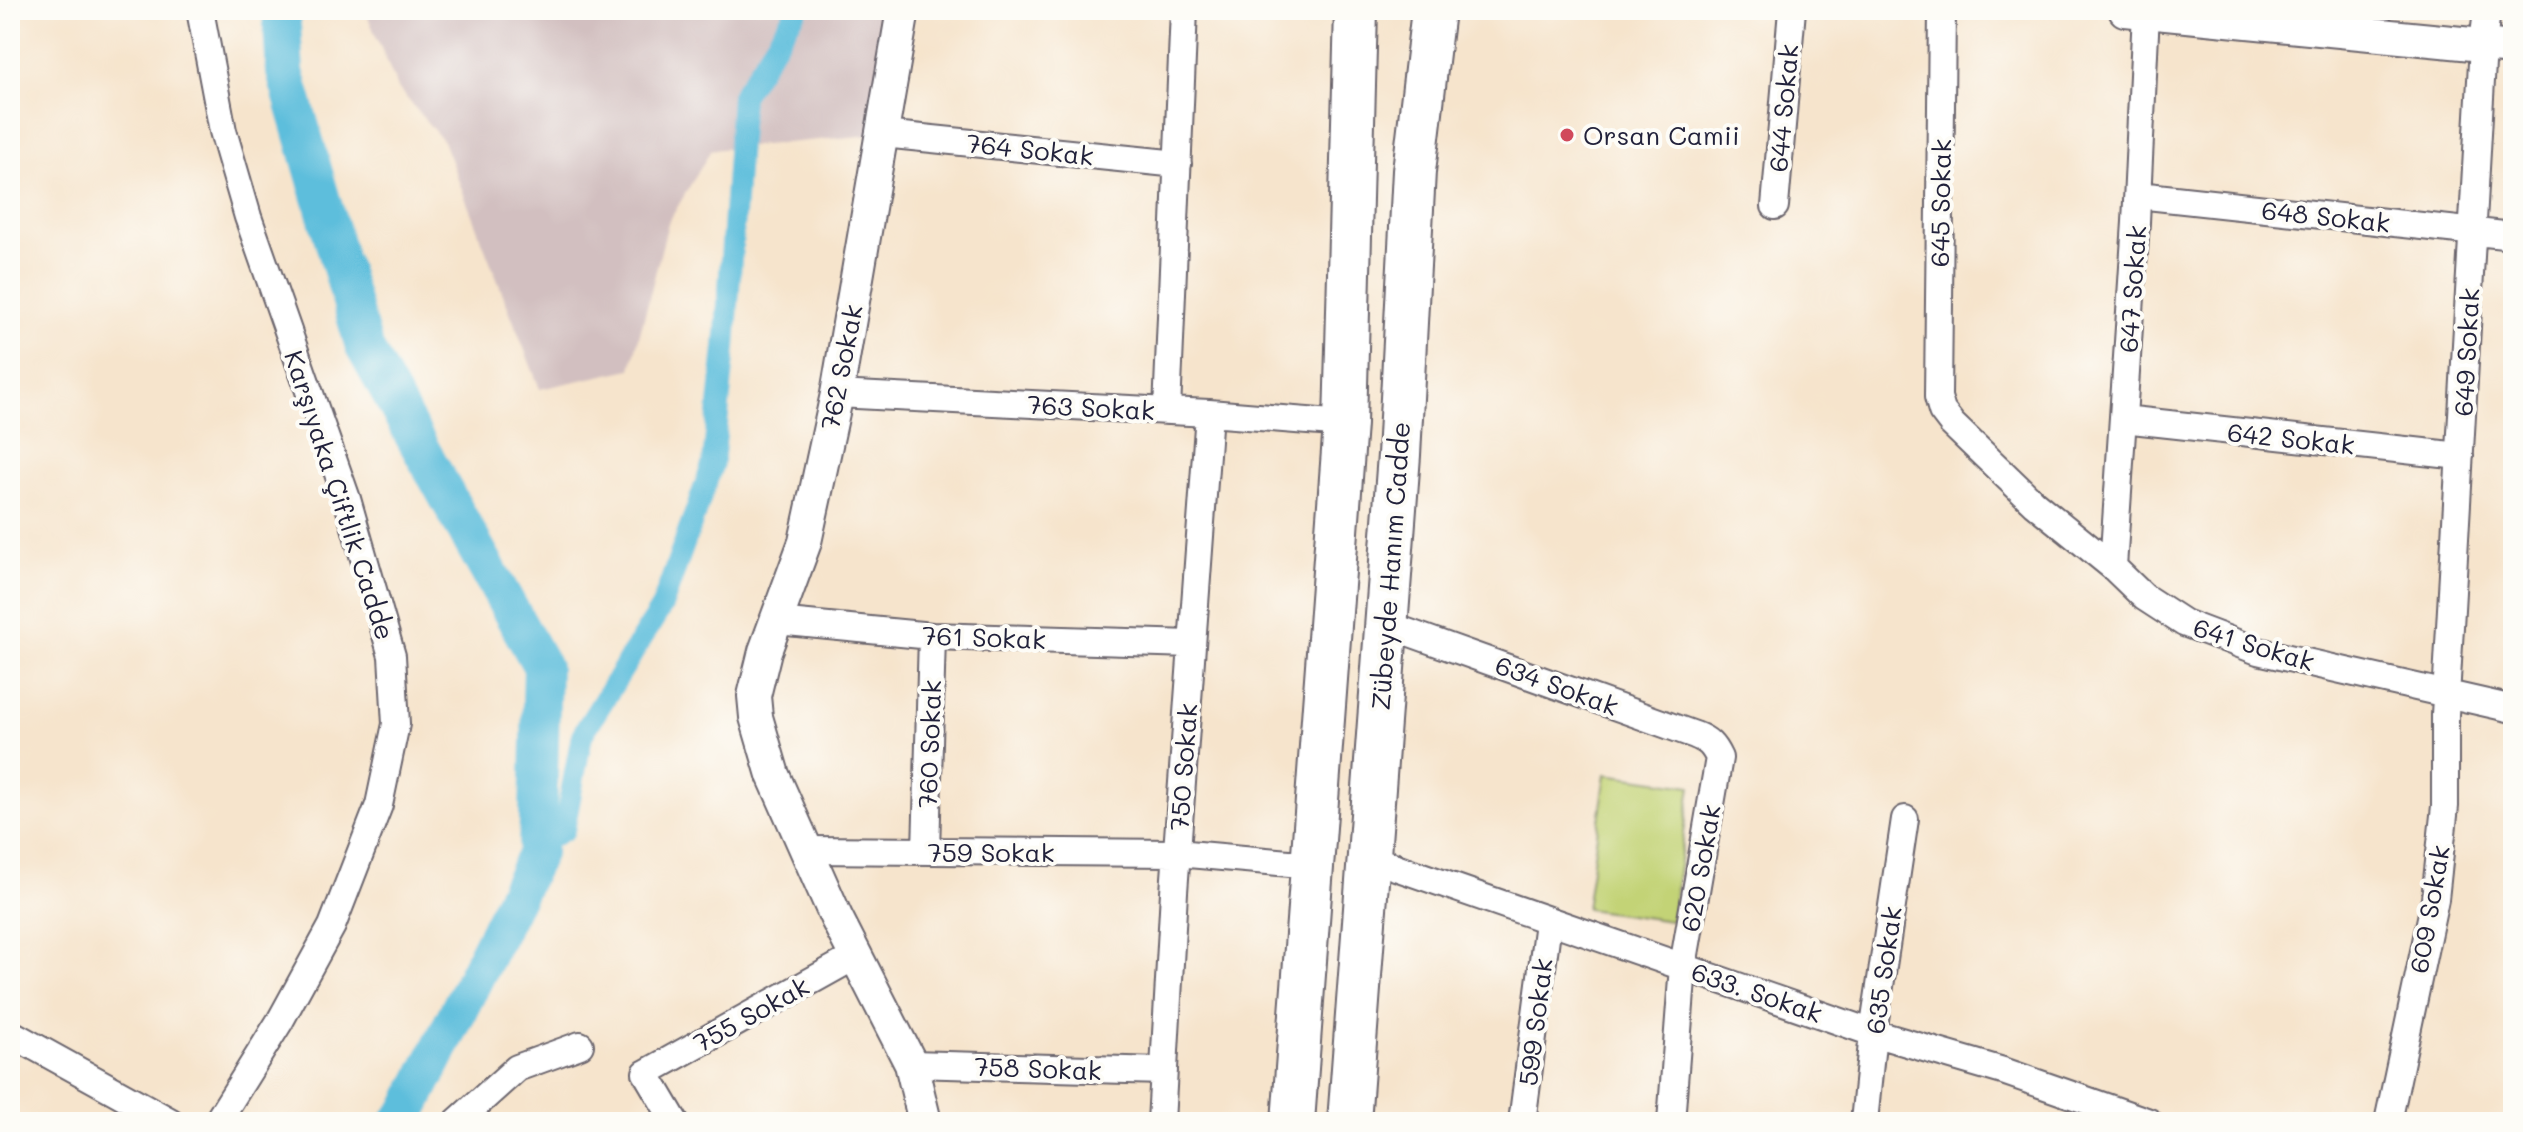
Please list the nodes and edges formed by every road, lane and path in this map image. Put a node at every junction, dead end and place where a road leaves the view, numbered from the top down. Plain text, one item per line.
1 (200, 10) edge
2 (903, 10) edge
3 (1184, 10) edge
4 (1356, 10) edge
5 (1433, 10) edge
6 (1792, 10) edge
7 (1942, 10) edge
8 (2487, 10) edge
9 (2136, 11) edge
10 (2498, 46) edge
11 (883, 134) junction
12 (1178, 164) junction
13 (2138, 195) junction
14 (1775, 206) dead end
15 (2472, 232) junction
16 (2513, 236) edge
17 (837, 394) junction
18 (1938, 397) joint
19 (1167, 411) junction
20 (1209, 413) junction
21 (2123, 419) junction
22 (1345, 424) junction
23 (2460, 456) junction
24 (2113, 567) junction
25 (777, 621) junction
26 (1385, 624) junction
27 (932, 636) junction
28 (1192, 644) junction
29 (2446, 693) junction
30 (2513, 709) edge
31 (1719, 758) joint
32 (1905, 819) dead end
33 (806, 850) junction
34 (926, 851) junction
35 (1177, 853) junction
36 (1367, 857) junction
37 (1312, 865) junction
38 (1548, 922) junction
39 (856, 956) junction
40 (1683, 966) junction
41 (10, 1033) edge
42 (1873, 1033) junction
43 (580, 1045) dead end
44 (911, 1064) junction
45 (1164, 1071) junction
46 (2078, 1111) edge
47 (171, 1122) edge
48 (217, 1122) edge
49 (457, 1122) edge
50 (675, 1122) edge
51 (925, 1122) edge
52 (1161, 1122) edge
53 (1293, 1122) edge
54 (1349, 1122) edge
55 (1522, 1122) edge
56 (1671, 1122) edge
57 (1864, 1122) edge
58 (2149, 1122) edge
59 (2388, 1122) edge

1 - 48 street, Karşıyaka Çiftlik Cadde
2 - 11 street, 762 Sokak
3 - 12 street
4 - 22 highway
5 - 26 highway, Zübeyde Hanım Cadde
6 - 14 street, 644 Sokak
7 - 18 street, 645 Sokak
8 - 10 street, 649 Sokak
9 - 10 street
9 - 13 street, 647 Sokak
10 - 15 street, 649 Sokak
11 - 12 street, 764 Sokak
11 - 17 street, 762 Sokak
12 - 19 street
13 - 15 street, 648 Sokak
13 - 21 street, 647 Sokak
15 - 16 street, 648 Sokak
15 - 23 street, 649 Sokak
17 - 19 street, 763 Sokak
17 - 25 street, 762 Sokak
18 - 24 street, 641 Sokak
19 - 20 street, 763 Sokak
20 - 22 street, 763 Sokak
20 - 28 street, 750 Sokak
21 - 23 street, 642 Sokak
21 - 24 street, 647 Sokak
22 - 37 highway
23 - 29 street, 649 Sokak
24 - 29 street, 641 Sokak
25 - 27 street, 761 Sokak
25 - 33 street, 762 Sokak
26 - 31 street, 634 Sokak
26 - 36 highway, Zübeyde Hanım Cadde
27 - 28 street, 761 Sokak
27 - 34 street, 760 Sokak
28 - 35 street, 750 Sokak
29 - 30 street, 641 Sokak
29 - 59 street, 609 Sokak
31 - 40 street, 620 Sokak
32 - 42 street, 635 Sokak
33 - 34 street, 759 Sokak
33 - 39 street, 762 Sokak
34 - 35 street, 759 Sokak
35 - 37 street, 759 Sokak
35 - 45 street, 750 Sokak
36 - 38 street, 633. Sokak
36 - 54 highway, Zübeyde Hanım Cadde
37 - 53 highway
38 - 40 street, 633. Sokak
38 - 55 street, 599 Sokak
39 - 44 street, 762 Sokak
39 - 50 street, 755 Sokak
40 - 42 street, 633. Sokak
40 - 56 street, 620 Sokak
41 - 47 street
42 - 46 street, 633. Sokak
42 - 57 street, 635 Sokak
43 - 49 street
44 - 45 street, 758 Sokak
44 - 51 street, 762 Sokak
45 - 52 street, 750 Sokak
46 - 58 street, 633. Sokak

